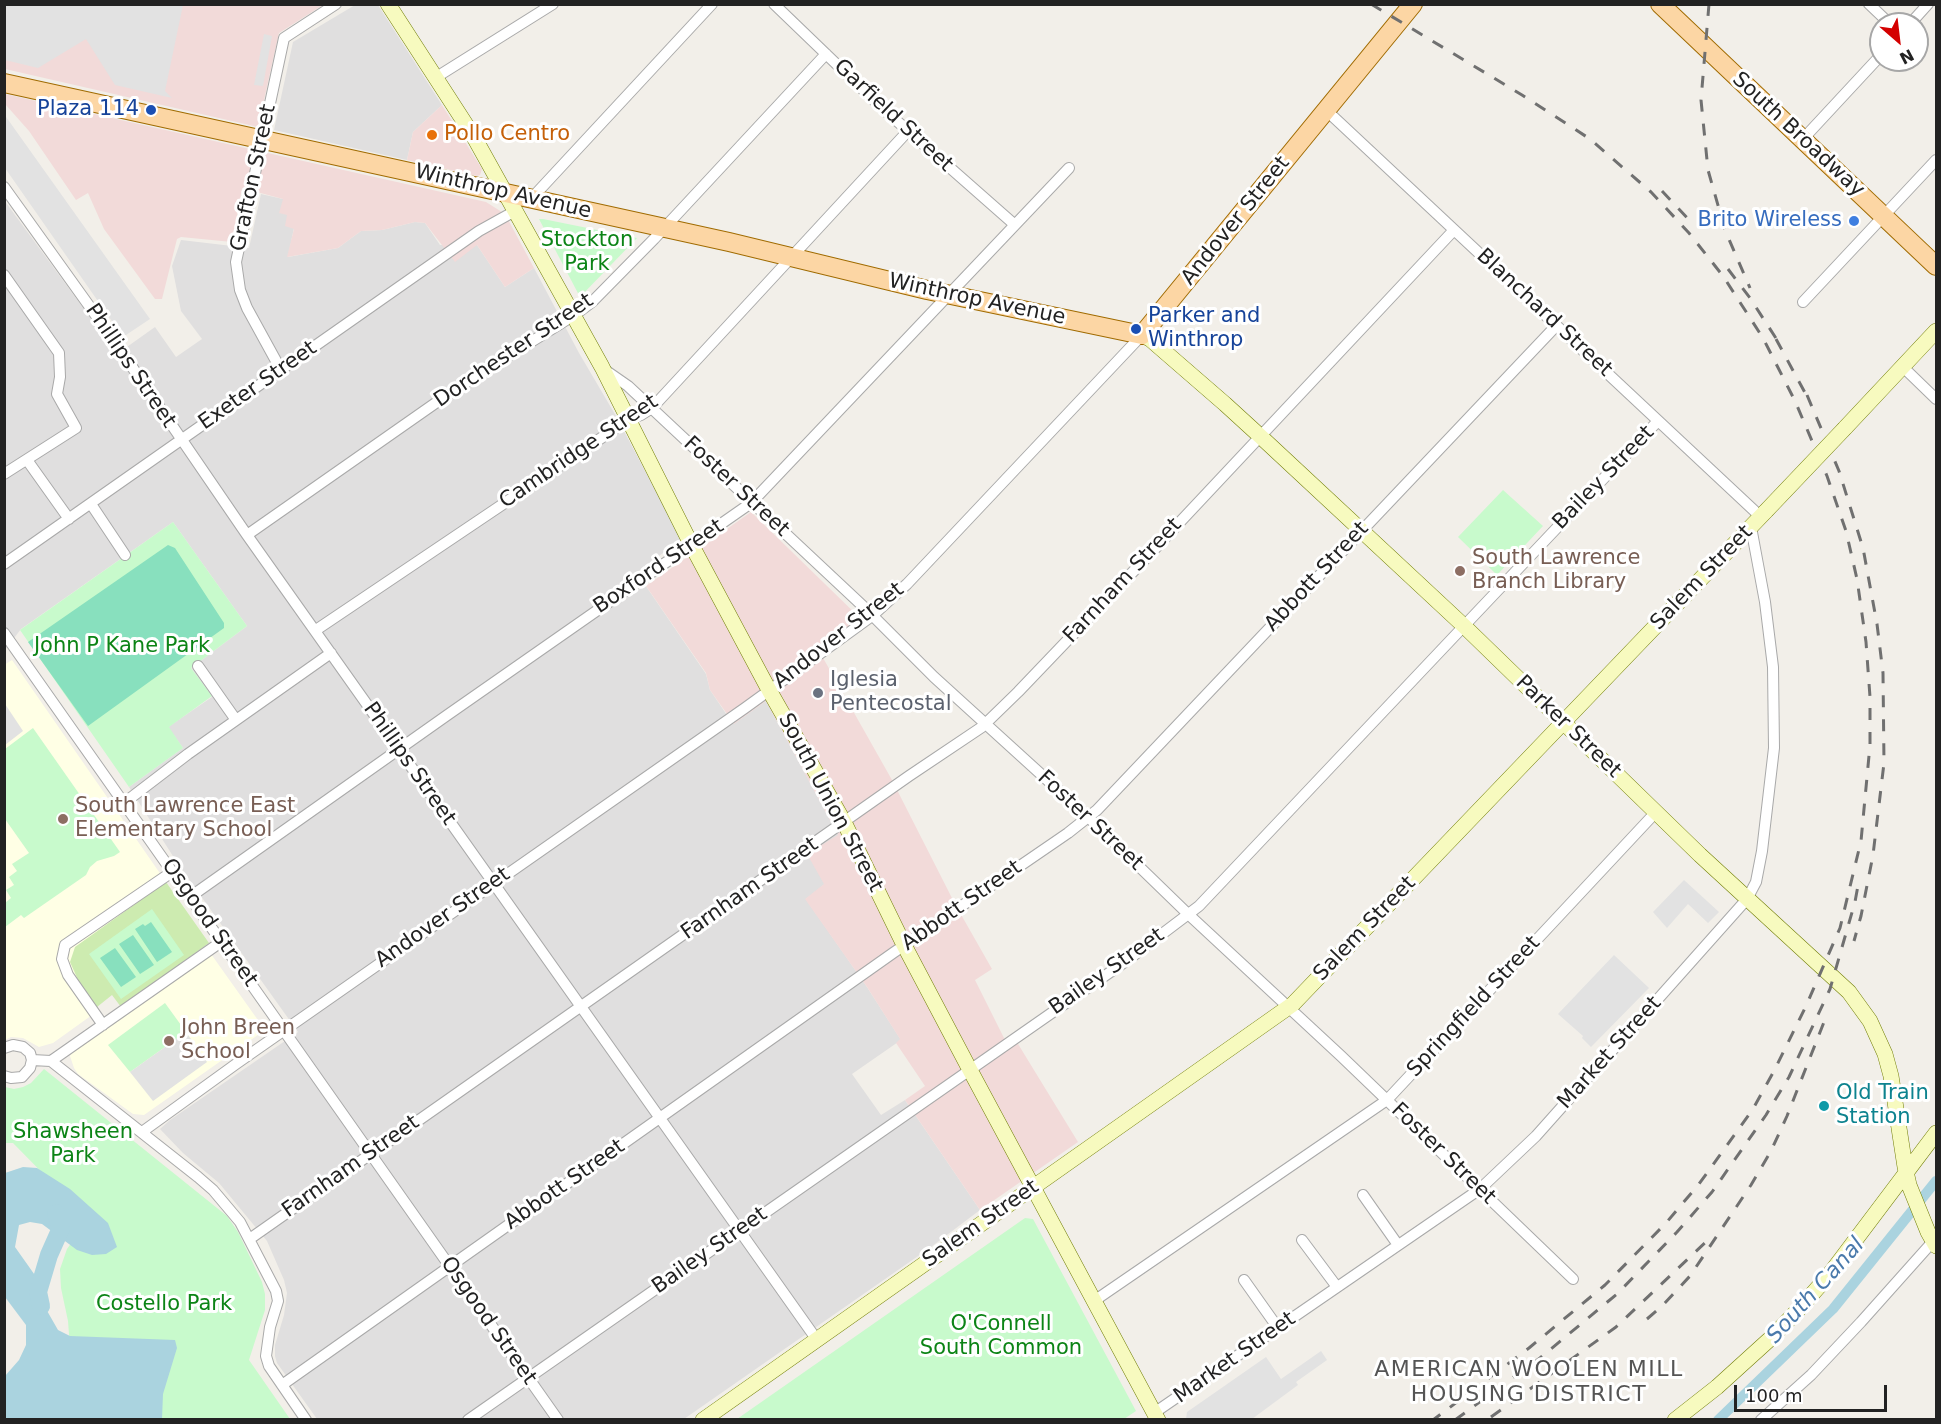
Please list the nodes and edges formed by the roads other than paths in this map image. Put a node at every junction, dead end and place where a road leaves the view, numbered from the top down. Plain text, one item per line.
1 (336, 4) edge
2 (388, 4) edge
3 (553, 4) edge
4 (712, 4) edge
5 (774, 4) edge
6 (1413, 4) edge
7 (1660, 4) edge
8 (826, 54) junction
9 (1869, 68) edge
10 (435, 78) junction
11 (4, 83) edge
12 (1326, 110) junction
13 (908, 131) junction
14 (263, 139) junction
15 (1803, 139) junction
16 (1936, 160) edge
17 (1069, 168) dead end
18 (4, 187) edge
19 (506, 194) junction
20 (531, 199) junction
21 (515, 211) junction
22 (1884, 216) junction
23 (1015, 225) junction
24 (664, 228) junction
25 (1454, 230) junction
26 (790, 257) junction
27 (1936, 266) edge
28 (4, 275) edge
29 (948, 295) junction
30 (1803, 302) dead end
31 (573, 316) junction
32 (1556, 326) junction
33 (1936, 331) edge
34 (1142, 335) junction
35 (602, 368) junction
36 (1902, 368) junction
37 (281, 370) junction
38 (1936, 399) edge
39 (652, 408) junction
40 (628, 420) junction
41 (1658, 421) junction
42 (1260, 436) junction
43 (181, 440) junction
44 (27, 460) junction
45 (4, 474) edge
46 (751, 503) junction
47 (91, 504) junction
48 (1759, 518) junction
49 (69, 519) junction
50 (1362, 530) junction
51 (247, 535) junction
52 (691, 544) junction
53 (125, 555) dead end
54 (4, 564) edge
55 (872, 616) junction
56 (1464, 626) junction
57 (316, 630) junction
58 (4, 633) edge
59 (331, 653) junction
60 (198, 666) dead end
61 (769, 690) junction
62 (236, 720) junction
63 (1563, 723) junction
64 (986, 724) junction
65 (399, 749) junction
66 (124, 803) junction
67 (1656, 812) junction
68 (1088, 817) junction
69 (844, 822) junction
70 (172, 872) junction
71 (493, 882) junction
72 (190, 897) junction
73 (1747, 899) junction
74 (1188, 914) junction
75 (221, 942) junction
76 (904, 945) junction
77 (581, 1007) junction
78 (1288, 1008) junction
79 (103, 1025) junction
80 (283, 1030) junction
81 (4, 1048) edge
82 (32, 1060) junction
83 (51, 1061) junction
84 (970, 1070) junction
85 (4, 1076) edge
86 (1387, 1100) junction
87 (660, 1119) junction
88 (142, 1132) junction
89 (1936, 1133) edge
90 (369, 1153) junction
91 (1908, 1179) junction
92 (1033, 1188) junction
93 (1480, 1189) junction
94 (1363, 1195) dead end
95 (739, 1231) junction
96 (250, 1238) junction
97 (1934, 1239) edge
98 (1302, 1240) dead end
99 (1398, 1245) junction
100 (450, 1266) junction
101 (1574, 1279) dead end
102 (1244, 1280) dead end
103 (1337, 1287) junction
104 (1094, 1301) junction
105 (1278, 1328) junction
106 (817, 1340) junction
107 (528, 1376) junction
108 (282, 1385) junction
109 (1156, 1416) edge
110 (306, 1419) edge
111 (468, 1419) edge
112 (558, 1419) edge
113 (703, 1419) edge
114 (1675, 1419) edge
115 (1761, 1419) edge

1 - 14 street, Grafton Street
2 - 10 main road, South Union Street
3 - 10 street
4 - 20 street
5 - 8 street, Garfield Street
6 - 12 main road, Andover Street
7 - 15 main road, South Broadway
8 - 13 street, Garfield Street
8 - 24 street, Dorchester Street
9 - 15 street
10 - 19 main road, South Union Street
11 - 14 main road, Winthrop Avenue
12 - 25 street, Blanchard Street
12 - 34 main road, Andover Street
13 - 23 street, Garfield Street
13 - 26 street, Cambridge Street
14 - 19 main road, Winthrop Avenue
14 - 37 street, Grafton Street
15 - 22 main road, South Broadway
16 - 22 street
17 - 23 street, Boxford Street
18 - 43 street, Phillips Street
19 - 20 main road, Winthrop Avenue
19 - 21 main road, South Union Street
20 - 24 main road, Winthrop Avenue
21 - 31 main road, South Union Street
21 - 37 street, Exeter Street
22 - 27 main road, South Broadway
22 - 30 street
23 - 29 street, Boxford Street
24 - 26 main road, Winthrop Avenue
24 - 31 street, Dorchester Street
25 - 32 street, Blanchard Street
25 - 42 street, Farnham Street
26 - 29 main road, Winthrop Avenue
26 - 39 street, Cambridge Street
28 - 44 street
29 - 34 main road, Winthrop Avenue
29 - 46 street, Boxford Street
31 - 35 main road, South Union Street
31 - 51 street, Dorchester Street
32 - 41 street, Blanchard Street
32 - 50 street, Abbott Street
33 - 36 main road, Salem Street
34 - 42 main road, Parker Street
34 - 55 street, Andover Street
35 - 39 street, Foster Street
35 - 40 main road, South Union Street
36 - 38 street
36 - 48 main road, Salem Street, bridge
37 - 43 street, Exeter Street
39 - 40 street, Cambridge Street
39 - 46 street, Foster Street
40 - 52 main road, South Union Street
40 - 57 street, Cambridge Street
41 - 48 street, Blanchard Street
41 - 56 street, Bailey Street
42 - 50 main road, Parker Street
42 - 64 street, Farnham Street
43 - 47 street, Exeter Street
43 - 51 street, Phillips Street
44 - 45 street
44 - 49 street
46 - 52 street, Boxford Street
46 - 55 street, Foster Street
47 - 49 street, Exeter Street
47 - 53 street
48 - 63 main road, Salem Street
48 - 73 street, Market Street
49 - 54 street, Exeter Street
50 - 56 main road, Parker Street
50 - 68 street, Abbott Street
51 - 57 street, Phillips Street
52 - 61 main road, South Union Street
52 - 65 street, Boxford Street
55 - 61 street, Andover Street
55 - 64 street, Foster Street
56 - 63 main road, Parker Street
56 - 74 street, Bailey Street
57 - 59 street, Phillips Street
58 - 66 street, Osgood Street
59 - 62 street
59 - 65 street, Phillips Street
60 - 62 street
61 - 69 main road, South Union Street
61 - 71 street, Andover Street
62 - 66 street
63 - 67 main road, Parker Street
63 - 78 main road, Salem Street
64 - 68 street, Foster Street
64 - 69 street, Farnham Street
65 - 71 street, Phillips Street
65 - 72 street, Boxford Street
66 - 70 street, Osgood Street
67 - 73 main road, Parker Street
67 - 86 street, Springfield Street
68 - 74 street, Foster Street
68 - 76 street, Abbott Street
69 - 76 main road, South Union Street
69 - 77 street, Farnham Street
70 - 72 street, Osgood Street
70 - 79 street
71 - 77 street, Phillips Street
71 - 80 street, Andover Street
72 - 75 street, Osgood Street
73 - 91 main road, Parker Street
73 - 93 street, Market Street
74 - 78 street, Foster Street
74 - 84 street, Bailey Street
75 - 79 street
75 - 80 street, Osgood Street
76 - 84 main road, South Union Street
76 - 87 street, Abbott Street
77 - 87 street, Phillips Street
77 - 90 street, Farnham Street
78 - 86 street, Foster Street
78 - 92 main road, Salem Street
79 - 83 street
80 - 88 street, Andover Street
80 - 90 street, Osgood Street
81 - 82 street
82 - 83 street
82 - 85 street
83 - 88 street
84 - 92 main road, South Union Street
84 - 95 street, Bailey Street
86 - 93 street, Foster Street
86 - 104 street, Springfield Street
87 - 95 street, Phillips Street
87 - 100 street, Abbott Street
88 - 96 street
89 - 91 main road
90 - 96 street, Farnham Street
90 - 100 street, Osgood Street
91 - 97 main road, Parker Street
91 - 114 main road
92 - 104 main road, South Union Street
92 - 106 main road, Salem Street
93 - 99 street, Market Street
93 - 101 street, Foster Street
94 - 99 street
95 - 106 street, Phillips Street
95 - 107 street, Bailey Street
96 - 108 street
97 - 115 street
98 - 103 street
99 - 103 street, Market Street
100 - 107 street, Osgood Street
100 - 108 street, Abbott Street
102 - 105 street
103 - 105 street, Market Street
104 - 109 main road, South Union Street
105 - 109 street, Market Street
106 - 113 main road, Salem Street
107 - 111 street, Bailey Street
107 - 112 street, Osgood Street
108 - 110 street

